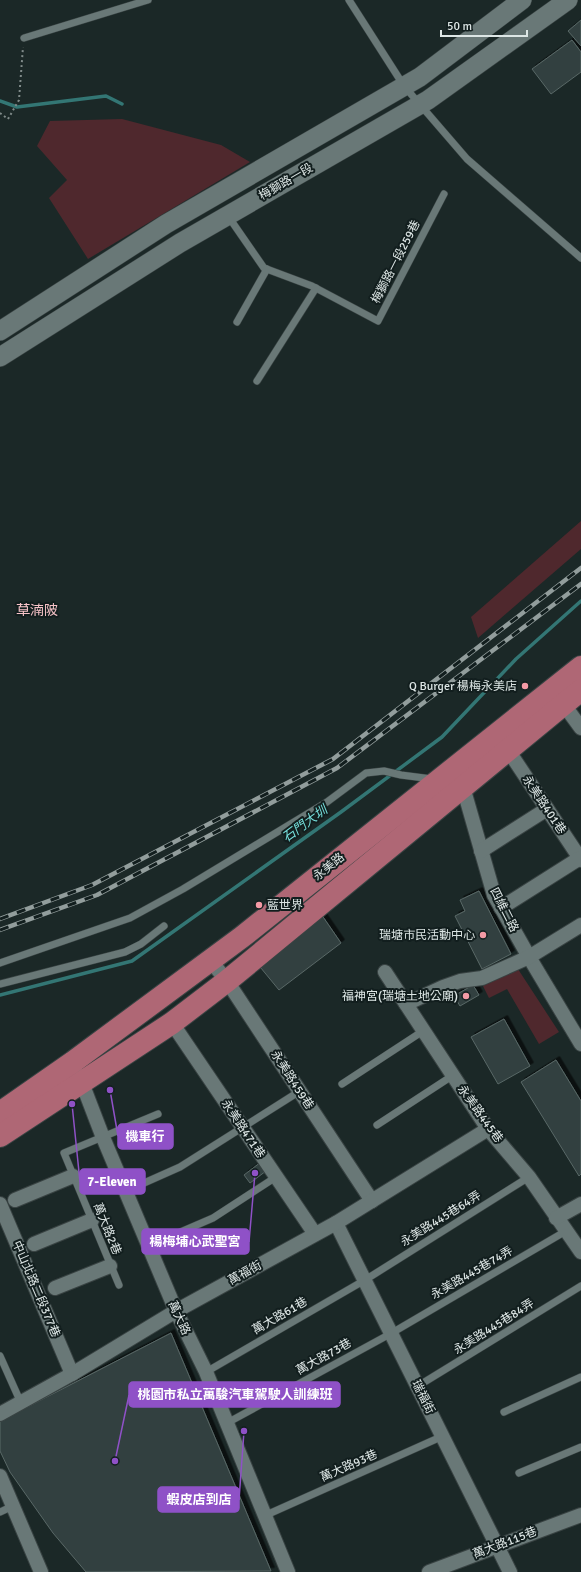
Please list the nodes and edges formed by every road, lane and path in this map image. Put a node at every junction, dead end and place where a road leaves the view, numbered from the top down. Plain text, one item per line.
1 (148, 0) edge
2 (349, 0) edge
3 (522, 0) edge
4 (568, 0) edge
5 (24, 38) joint
6 (404, 86) junction
7 (420, 105) junction
8 (0, 113) edge
9 (444, 194) dead end
10 (228, 216) junction
11 (581, 258) edge
12 (267, 269) junction
13 (316, 288) junction
14 (237, 322) dead end
15 (0, 330) edge
16 (0, 357) edge
17 (256, 381) dead end
18 (581, 667) edge
19 (581, 690) edge
20 (558, 697) junction
21 (581, 728) edge
22 (508, 750) junction
23 (438, 780) junction
24 (462, 787) junction
25 (547, 809) junction
26 (481, 851) junction
27 (580, 859) edge
28 (502, 908) junction
29 (581, 925) edge
30 (164, 926) dead end
31 (529, 957) junction
32 (210, 960) junction
33 (0, 963) edge
34 (385, 972) dead end
35 (227, 981) junction
36 (0, 984) edge
37 (406, 1004) junction
38 (172, 1023) junction
39 (423, 1031) junction
40 (581, 1044) edge
41 (73, 1062) junction
42 (452, 1076) junction
43 (83, 1083) junction
44 (342, 1084) dead end
45 (300, 1091) junction
46 (0, 1113) edge
47 (158, 1114) dead end
48 (377, 1125) dead end
49 (242, 1127) junction
50 (488, 1129) junction
51 (102, 1135) junction
52 (0, 1136) edge
53 (73, 1176) junction
54 (276, 1177) junction
55 (529, 1177) junction
56 (126, 1190) junction
57 (15, 1200) dead end
58 (372, 1200) junction
59 (0, 1204) edge
60 (581, 1204) edge
61 (556, 1218) junction
62 (92, 1220) junction
63 (336, 1223) junction
64 (4, 1227) edge
65 (566, 1231) junction
66 (315, 1234) junction
67 (34, 1244) dead end
68 (148, 1246) junction
69 (581, 1252) edge
70 (110, 1266) junction
71 (365, 1280) junction
72 (119, 1285) dead end
73 (581, 1286) edge
74 (55, 1288) dead end
75 (176, 1312) junction
76 (390, 1334) junction
77 (0, 1356) edge
78 (206, 1372) junction
79 (72, 1374) junction
80 (581, 1377) edge
81 (418, 1386) junction
82 (21, 1402) junction
83 (504, 1412) dead end
84 (0, 1414) edge
85 (227, 1423) junction
86 (443, 1436) junction
87 (581, 1446) edge
88 (518, 1473) dead end
89 (0, 1476) edge
90 (13, 1506) junction
91 (0, 1512) edge
92 (581, 1515) edge
93 (264, 1516) junction
94 (497, 1546) junction
95 (41, 1572) edge
96 (288, 1572) edge
97 (429, 1572) edge
98 (510, 1572) edge

1 - 5 lane
2 - 6 lane
3 - 6 street, 梅獅路一段
4 - 7 street, 梅獅路一段
5 - 8 path
6 - 7 lane
6 - 15 street, 梅獅路一段
7 - 10 street, 梅獅路一段
7 - 11 lane
9 - 13 lane, 梅獅路一段259巷
10 - 12 lane, 梅獅路一段259巷
10 - 16 street, 梅獅路一段
12 - 13 lane, 梅獅路一段259巷
12 - 14 lane
13 - 17 lane
18 - 20 main road, 永美路
19 - 20 main road, 永美路
20 - 21 street
20 - 22 main road, 永美路
20 - 23 main road, 永美路
22 - 24 main road, 永美路
22 - 25 street, 永美路401巷
23 - 24 street
23 - 32 main road, 永美路
23 - 33 lane
24 - 26 street, 四維二路
24 - 35 main road, 永美路
25 - 26 street
25 - 27 street, 永美路401巷
26 - 28 street, 四維二路
27 - 28 street
28 - 31 street, 四維二路
29 - 31 street
30 - 36 lane
31 - 37 street
31 - 40 street, 四維二路
32 - 35 street, 永美路459巷
32 - 41 main road, 永美路
34 - 37 street, 永美路445巷
35 - 38 main road, 永美路
35 - 45 street, 永美路459巷
37 - 39 street, 永美路445巷
38 - 43 main road, 永美路
38 - 49 street, 永美路471巷
39 - 42 street, 永美路445巷
39 - 44 lane
41 - 43 street, 萬大路
41 - 46 main road, 永美路
42 - 48 lane
42 - 50 street, 永美路445巷
43 - 51 street, 萬大路
43 - 52 main road, 永美路
45 - 49 lane
45 - 58 street, 永美路459巷
47 - 51 lane
49 - 54 street, 永美路471巷
49 - 56 lane
50 - 55 street, 永美路445巷
50 - 58 street, 萬福街
51 - 53 lane, 萬大路2巷
51 - 56 street, 萬大路
53 - 57 street
53 - 62 lane, 萬大路2巷
54 - 66 street, 永美路471巷
54 - 68 lane
55 - 61 street, 永美路445巷
55 - 71 lane, 永美路445巷64弄
56 - 68 street, 萬大路
58 - 63 street, 萬福街
59 - 64 street, 中山北路二段377巷
60 - 61 street
61 - 65 street, 永美路445巷
62 - 67 street
62 - 70 lane, 萬大路2巷
63 - 66 street, 萬福街
63 - 71 street, 瑞福街
64 - 79 street, 中山北路二段377巷
65 - 69 street, 永美路445巷
65 - 76 lane, 永美路445巷74弄
66 - 75 street, 萬福街
68 - 75 street, 萬大路
70 - 72 lane, 萬大路2巷
70 - 74 street
71 - 76 street, 瑞福街
71 - 78 lane, 萬大路61巷
73 - 81 lane, 永美路445巷84弄
75 - 78 street, 萬大路
75 - 79 street, 萬福街
76 - 81 street, 瑞福街
76 - 85 lane, 萬大路73巷
77 - 82 lane
78 - 85 street, 萬大路
79 - 82 street, 萬福街
80 - 83 lane
81 - 86 street, 瑞福街
82 - 84 street, 萬福街
85 - 93 street, 萬大路
86 - 93 lane, 萬大路93巷
86 - 94 street, 瑞福街
87 - 88 lane
89 - 90 street
90 - 91 lane
90 - 95 street
92 - 94 street, 萬大路115巷
93 - 96 street, 萬大路
94 - 97 street, 萬大路115巷
94 - 98 street, 瑞福街

